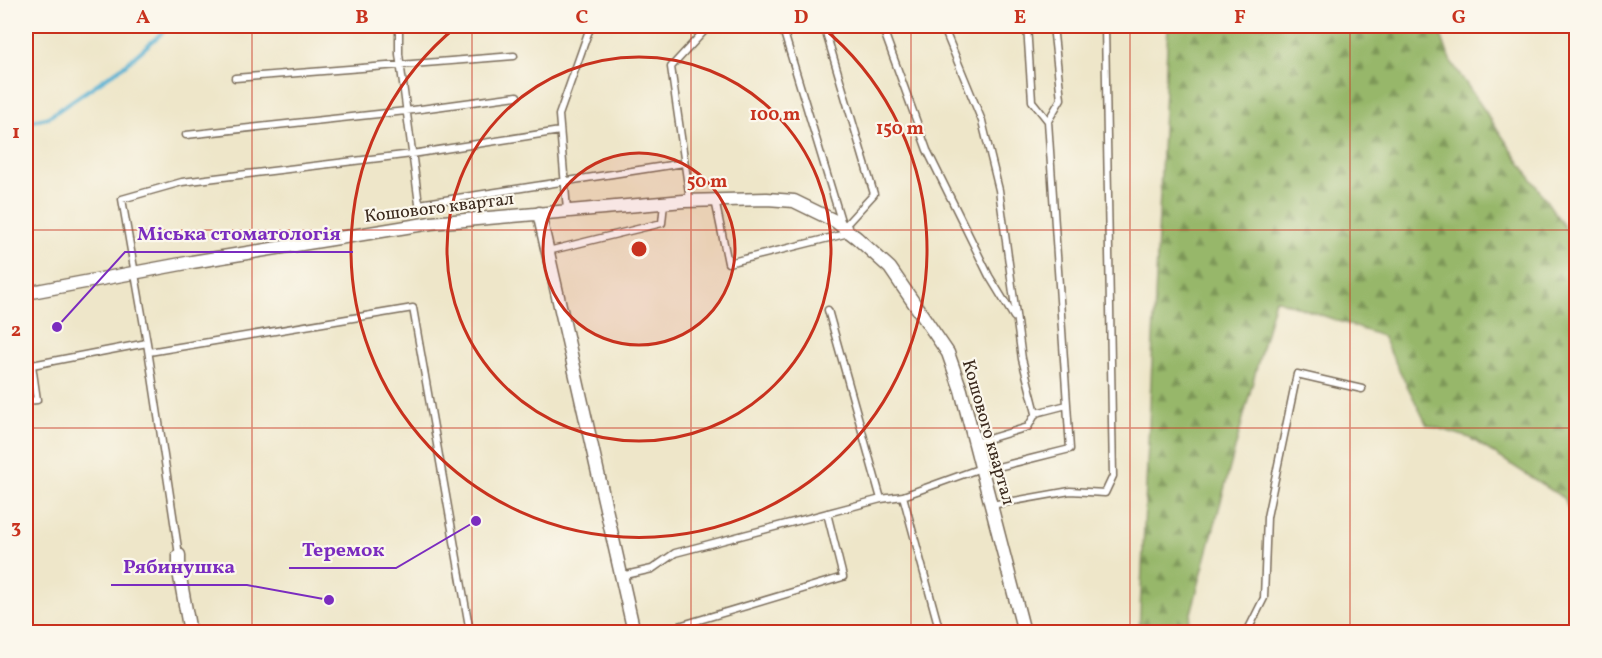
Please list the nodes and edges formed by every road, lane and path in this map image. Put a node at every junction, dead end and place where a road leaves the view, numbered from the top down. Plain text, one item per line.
1 (399, 26) edge
2 (592, 26) edge
3 (713, 26) edge
4 (782, 26) edge
5 (824, 26) edge
6 (882, 26) edge
7 (943, 26) edge
8 (1027, 26) edge
9 (1053, 26) edge
10 (1105, 26) edge
11 (514, 56) dead end
12 (400, 66) junction
13 (235, 78) dead end
14 (517, 96) dead end
15 (406, 111) junction
16 (1048, 122) junction
17 (560, 131) junction
18 (186, 135) dead end
19 (412, 154) junction
20 (684, 163) junction
21 (564, 181) junction
22 (690, 201) junction
23 (714, 201) junction
24 (664, 203) junction
25 (567, 210) junction
26 (539, 213) junction
27 (847, 230) junction
28 (548, 252) junction
29 (135, 272) junction
30 (26, 293) edge
31 (828, 310) dead end
32 (1016, 320) junction
33 (147, 344) junction
34 (149, 352) junction
35 (1362, 389) dead end
36 (26, 402) edge
37 (1067, 405) junction
38 (1036, 413) junction
39 (975, 443) junction
40 (982, 470) junction
41 (903, 496) junction
42 (881, 499) junction
43 (991, 506) junction
44 (827, 513) junction
45 (179, 555) joint
46 (621, 576) junction
47 (190, 633) edge
48 (470, 633) edge
49 (634, 633) edge
50 (659, 633) edge
51 (940, 633) edge
52 (1024, 633) edge
53 (1247, 633) edge

1 - 12 lane
2 - 17 lane
3 - 20 lane
4 - 27 lane
5 - 27 lane
6 - 32 lane
7 - 32 lane
8 - 16 lane
9 - 16 lane
10 - 43 lane
11 - 12 lane
12 - 13 lane
12 - 15 lane
14 - 15 lane
15 - 18 lane
15 - 19 lane
16 - 37 lane
17 - 19 lane
17 - 21 lane
19 - 21 lane
19 - 29 lane
20 - 21 lane
20 - 22 lane
21 - 25 lane
22 - 23 street, Кошового квартал
22 - 24 street, Кошового квартал
23 - 27 street, Кошового квартал
23 - 27 lane
24 - 25 street, Кошового квартал
24 - 28 lane
25 - 26 street, Кошового квартал
26 - 28 street, Кошового квартал
26 - 29 street, Кошового квартал
27 - 39 street, Кошового квартал
28 - 46 street, Кошового квартал
29 - 30 street, Кошового квартал
29 - 33 lane
31 - 42 lane
32 - 38 lane
33 - 34 lane
33 - 36 lane
34 - 45 lane
34 - 48 lane
35 - 53 lane
37 - 38 lane
37 - 40 lane
38 - 39 lane
39 - 40 street, Кошового квартал
40 - 41 lane
40 - 43 street, Кошового квартал
41 - 42 lane
41 - 51 lane
42 - 44 lane
43 - 52 street, Кошового квартал
44 - 46 lane
44 - 50 lane
45 - 47 street
46 - 49 street, Кошового квартал

